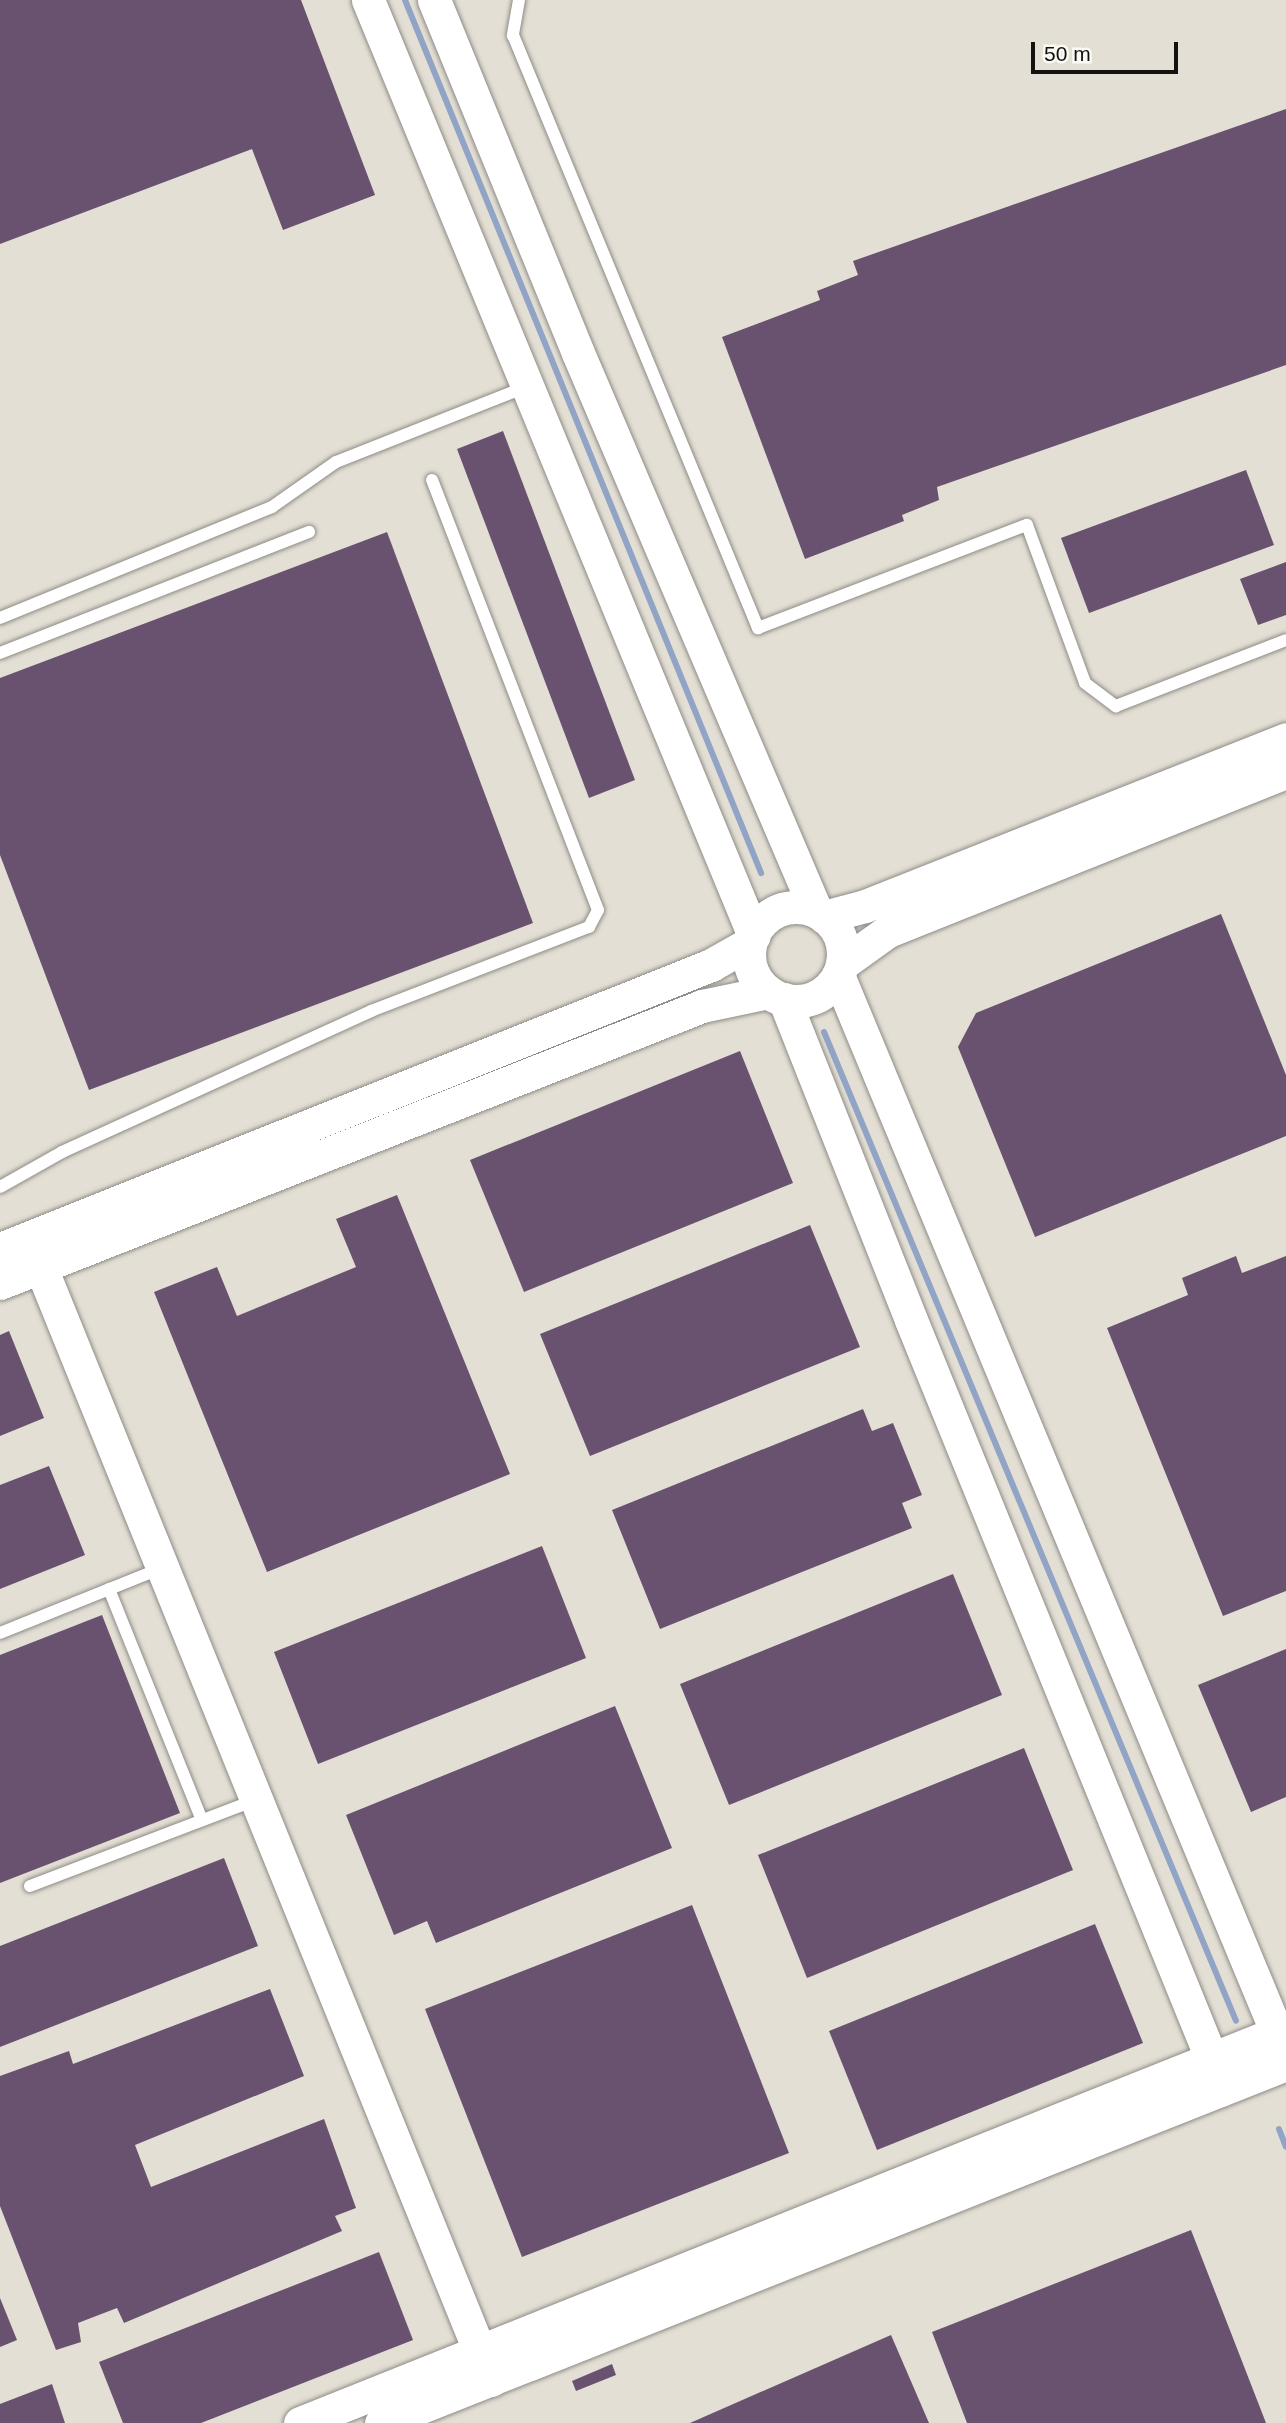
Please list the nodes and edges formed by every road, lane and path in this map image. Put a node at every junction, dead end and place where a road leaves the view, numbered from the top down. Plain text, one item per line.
1 (368, 0) edge
2 (434, 0) edge
3 (519, 0) edge
4 (528, 386) junction
5 (432, 480) dead end
6 (309, 532) dead end
7 (0, 618) edge
8 (1286, 640) edge
9 (0, 653) edge
10 (1286, 739) edge
11 (1286, 772) edge
12 (820, 914) junction
13 (752, 939) junction
14 (840, 970) junction
15 (776, 995) junction
16 (0, 1187) edge
17 (24, 1252) edge
18 (0, 1283) edge
19 (163, 1567) junction
20 (109, 1589) junction
21 (0, 1633) edge
22 (257, 1799) junction
23 (202, 1820) junction
24 (30, 1886) dead end
25 (1283, 2039) edge
26 (1286, 2064) edge
27 (1217, 2075) junction
28 (485, 2365) junction
29 (300, 2423) edge
30 (381, 2423) edge

1 - 4 street
2 - 12 street
3 - 8 lane
4 - 7 lane
4 - 13 street
5 - 16 lane
6 - 9 lane
10 - 12 street
11 - 14 street
12 - 13 street
12 - 14 street
13 - 15 street
13 - 17 street
14 - 15 street
14 - 25 street
15 - 17 street
15 - 27 street
17 - 18 street
17 - 19 street
19 - 20 lane
19 - 22 street
20 - 21 lane
20 - 23 lane
22 - 23 lane
22 - 28 street
23 - 24 lane
25 - 27 street
26 - 27 street
27 - 28 street
28 - 29 street
28 - 30 street

